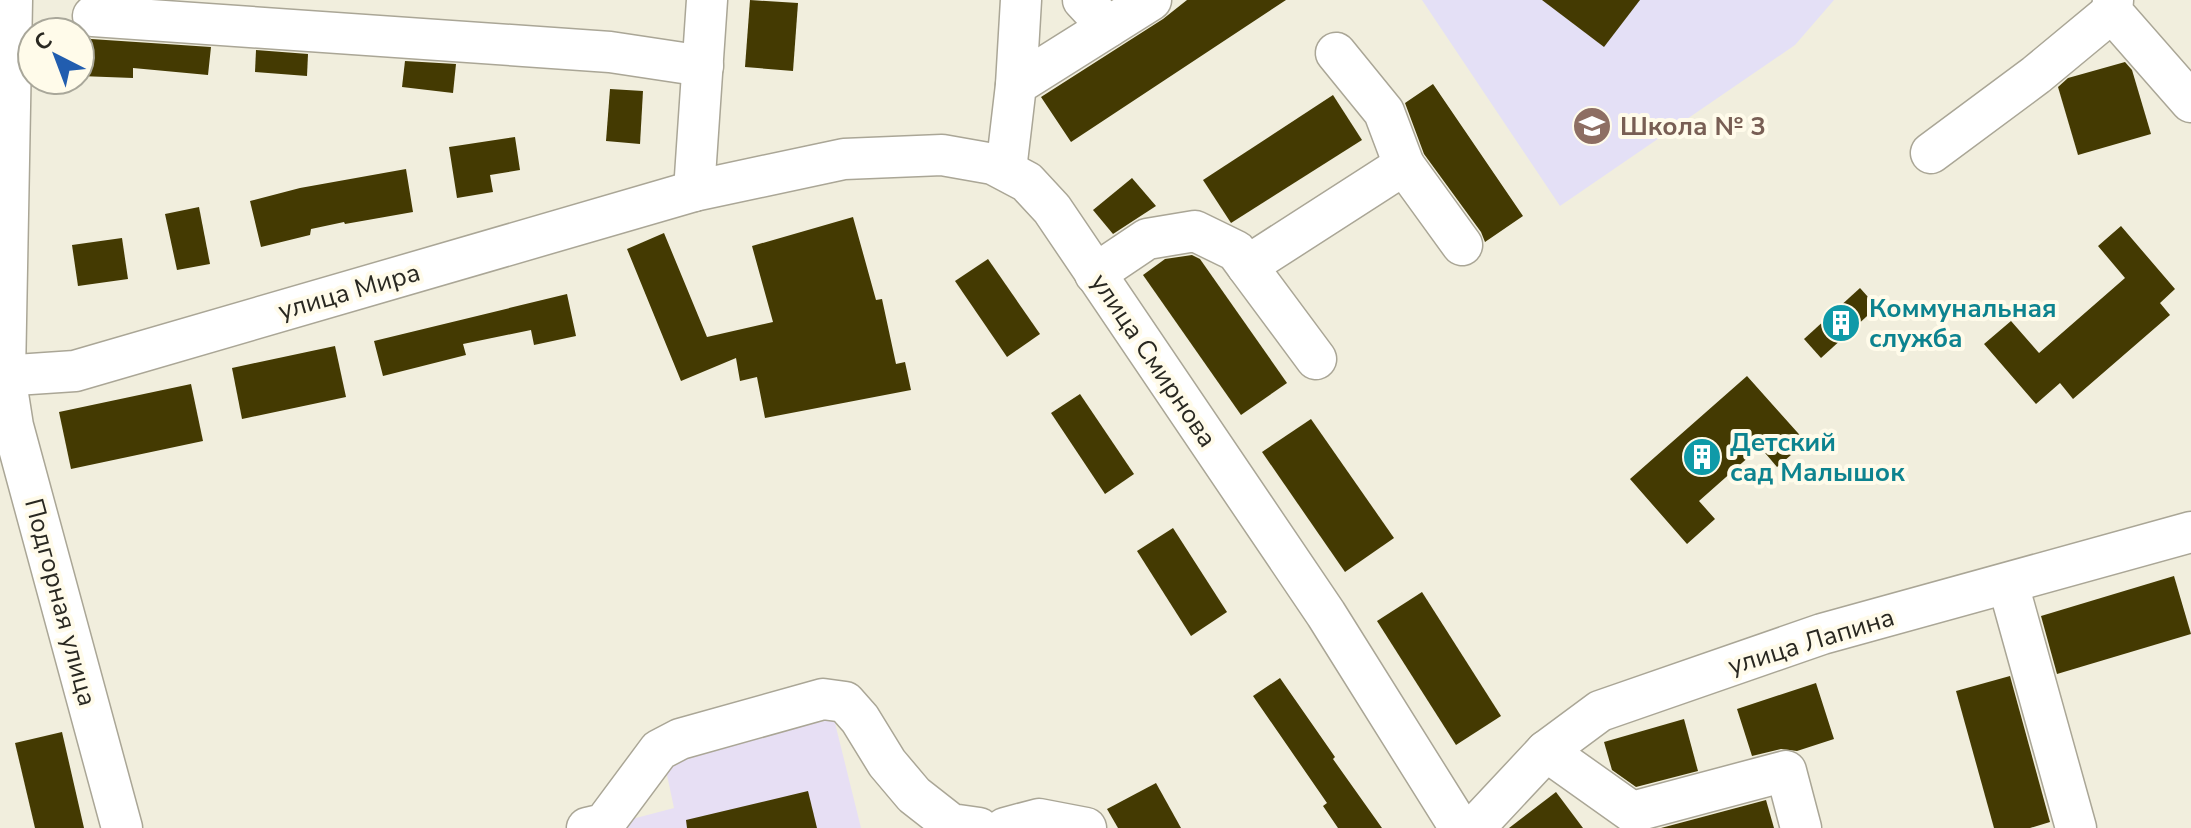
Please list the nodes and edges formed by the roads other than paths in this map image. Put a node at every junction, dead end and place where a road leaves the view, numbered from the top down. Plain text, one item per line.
1 (12, 0) edge
2 (707, 0) edge
3 (1021, 0) edge
4 (1151, 0) edge
5 (2113, 6) edge
6 (1096, 13) edge
7 (96, 16) edge
8 (1336, 53) dead end
9 (703, 66) junction
10 (1016, 85) junction
11 (2191, 102) edge
12 (1931, 153) dead end
13 (1404, 165) junction
14 (1006, 170) junction
15 (694, 191) junction
16 (1462, 245) dead end
17 (1247, 266) junction
18 (1095, 274) junction
19 (1316, 359) dead end
20 (2, 375) edge
21 (2191, 532) edge
22 (2008, 584) junction
23 (1546, 751) junction
24 (122, 828) edge
25 (587, 828) edge
26 (979, 828) edge
27 (1005, 828) edge
28 (1086, 828) edge
29 (1460, 828) edge
30 (1474, 828) edge
31 (1801, 828) edge
32 (2076, 828) edge

1 - 20 street, Подгорная улица
2 - 9 street
3 - 10 street
4 - 6 street
5 - 11 street
5 - 12 street
6 - 10 street
7 - 9 street
8 - 13 street
9 - 15 street
10 - 14 street
13 - 16 street
13 - 17 street
14 - 15 street, улица Смирнова
14 - 18 street, улица Смирнова
15 - 20 street, улица Мира
17 - 18 street
17 - 19 street
18 - 29 street, улица Смирнова
20 - 24 street, Подгорная улица
21 - 22 street, улица Лапина
22 - 23 street, улица Лапина
22 - 32 street
23 - 30 street, улица Лапина
23 - 31 street
25 - 26 street
27 - 28 street

